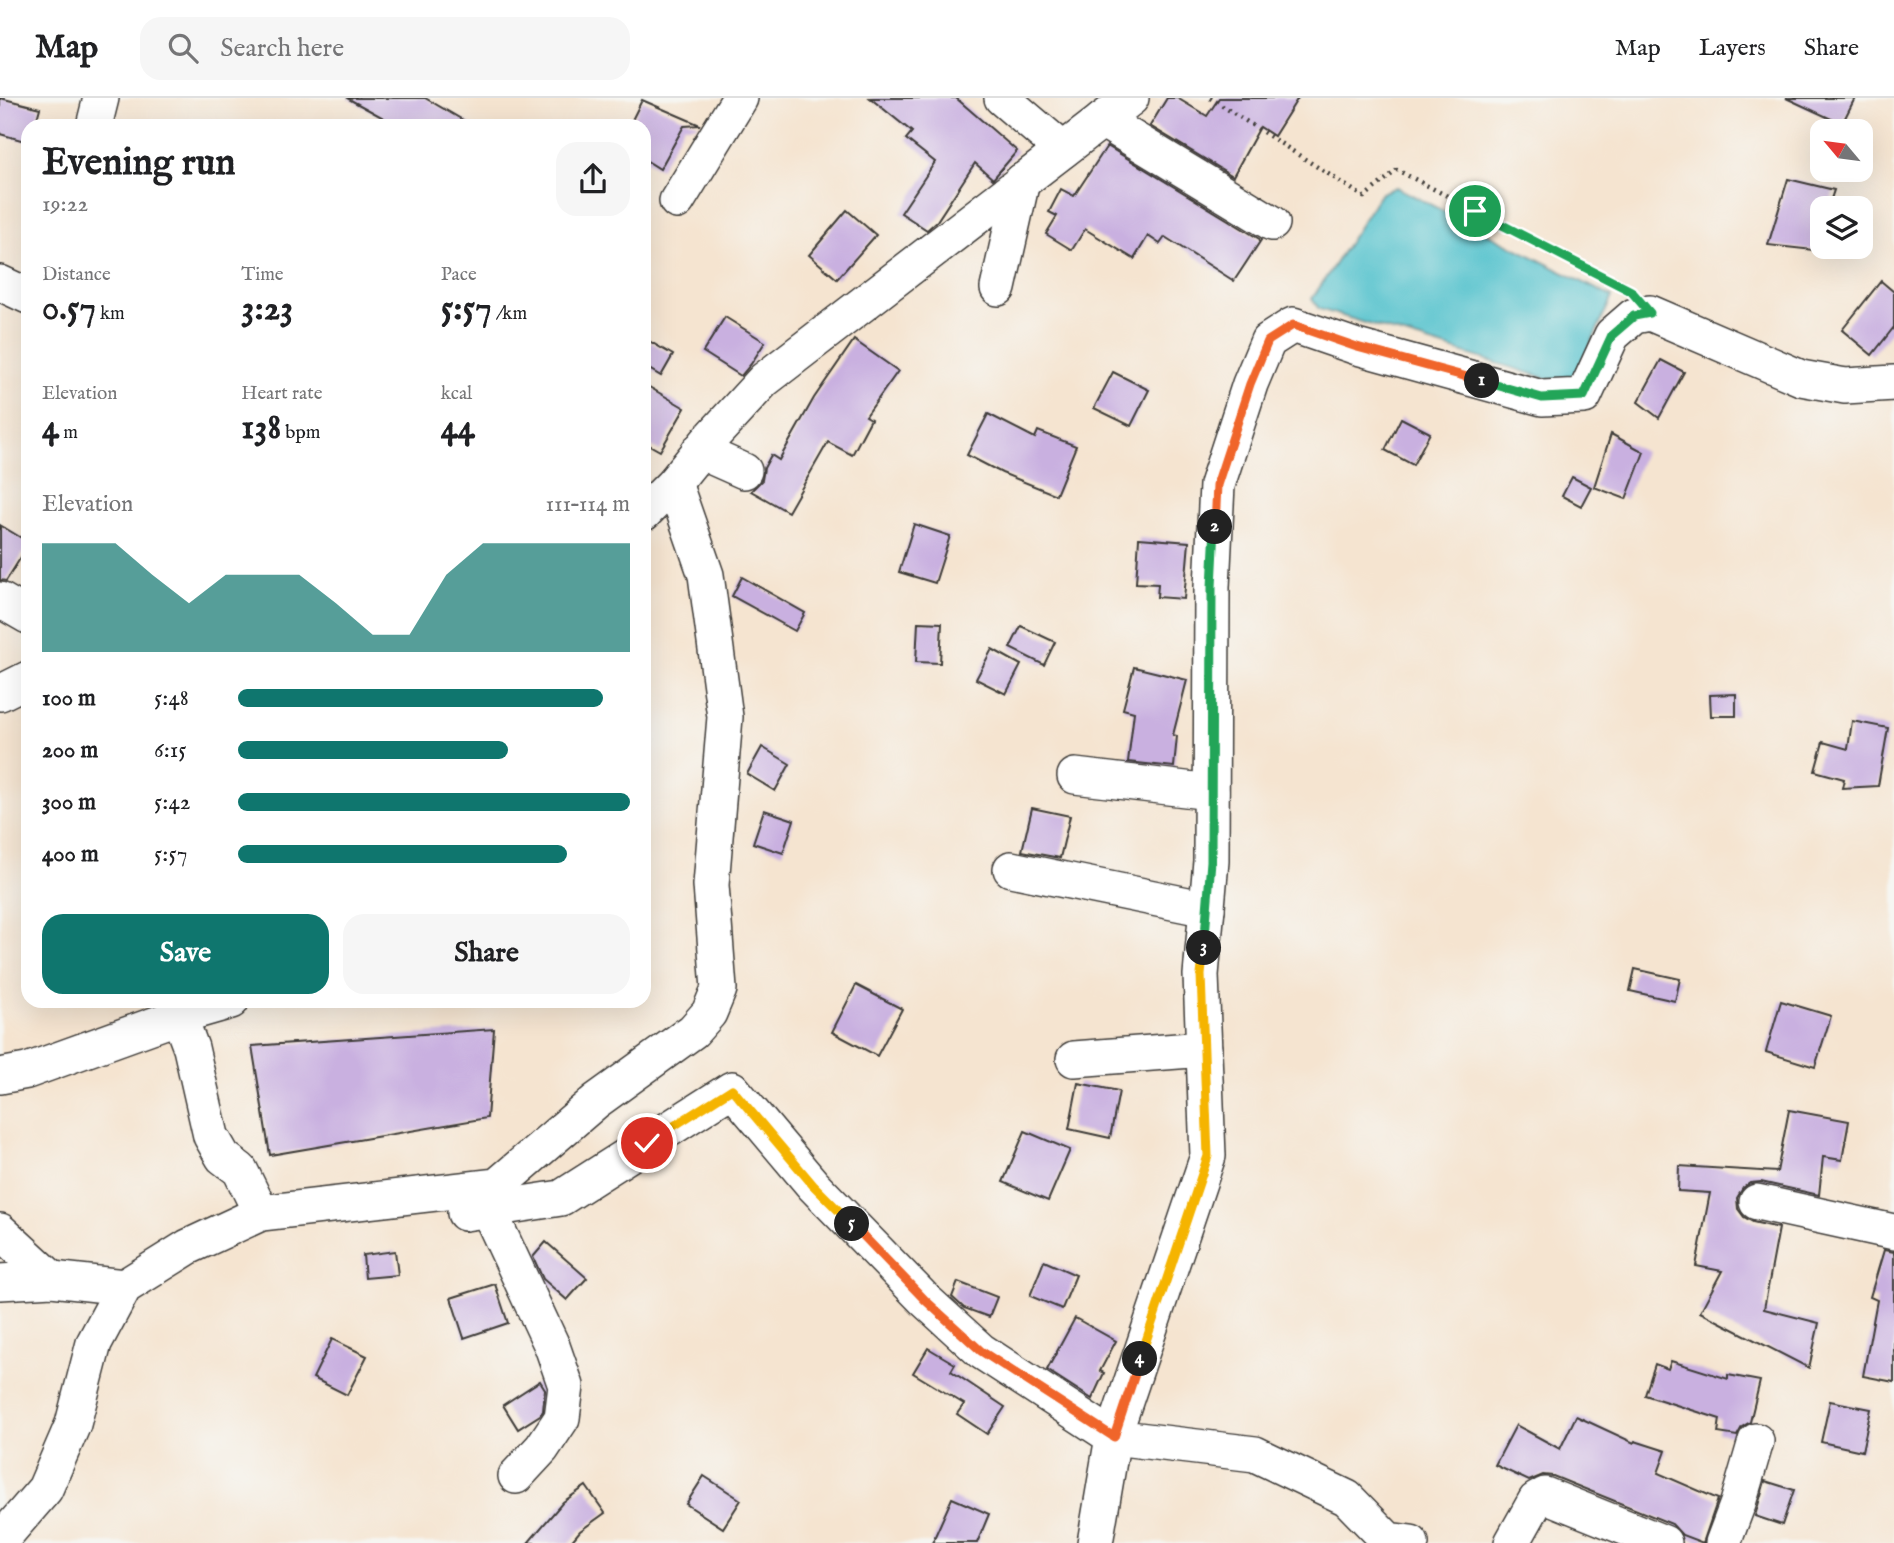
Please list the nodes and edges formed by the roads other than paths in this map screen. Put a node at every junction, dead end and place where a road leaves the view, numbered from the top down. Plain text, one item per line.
1 (100, 98) edge
2 (740, 98) edge
3 (1002, 98) edge
4 (1131, 98) edge
5 (96, 119) edge
6 (1102, 120) junction
7 (1063, 150) junction
8 (1022, 181) junction
9 (677, 201) dead end
10 (1272, 223) dead end
11 (0, 283) edge
12 (998, 288) dead end
13 (21, 293) edge
14 (1894, 383) edge
15 (699, 452) junction
16 (744, 471) dead end
17 (674, 483) junction
18 (651, 506) edge
19 (0, 600) edge
20 (21, 612) edge
21 (21, 682) edge
22 (0, 693) edge
23 (1075, 775) dead end
24 (1211, 792) junction
25 (1010, 869) dead end
26 (1207, 909) junction
27 (207, 1008) edge
28 (179, 1016) junction
29 (1204, 1049) junction
30 (1074, 1059) dead end
31 (0, 1076) edge
32 (1757, 1202) dead end
33 (488, 1209) junction
34 (261, 1213) junction
35 (421, 1220) dead end
36 (0, 1231) edge
37 (1894, 1232) edge
38 (52, 1279) junction
39 (0, 1282) edge
40 (124, 1287) junction
41 (1114, 1437) junction
42 (1756, 1440) dead end
43 (516, 1476) dead end
44 (0, 1541) edge
45 (1095, 1543) edge
46 (1411, 1543) edge
47 (1512, 1543) edge
48 (1664, 1543) edge
49 (1723, 1543) edge

1 - 5 street
2 - 9 street
3 - 7 street
4 - 6 street
6 - 7 street
6 - 10 street
7 - 8 street
8 - 12 street
8 - 15 street
11 - 13 street
14 - 24 street
15 - 16 street
15 - 17 street
17 - 18 street
17 - 34 street
19 - 20 street
21 - 22 street
23 - 24 street
24 - 26 street
25 - 26 street
26 - 29 street
27 - 28 street
28 - 31 street
28 - 34 street
29 - 30 street
29 - 41 street
32 - 37 street
33 - 35 street
33 - 41 street
33 - 43 street
34 - 40 street
36 - 38 street
38 - 39 street
38 - 40 street
40 - 44 street
41 - 45 street
41 - 46 street
42 - 49 street
47 - 48 street

